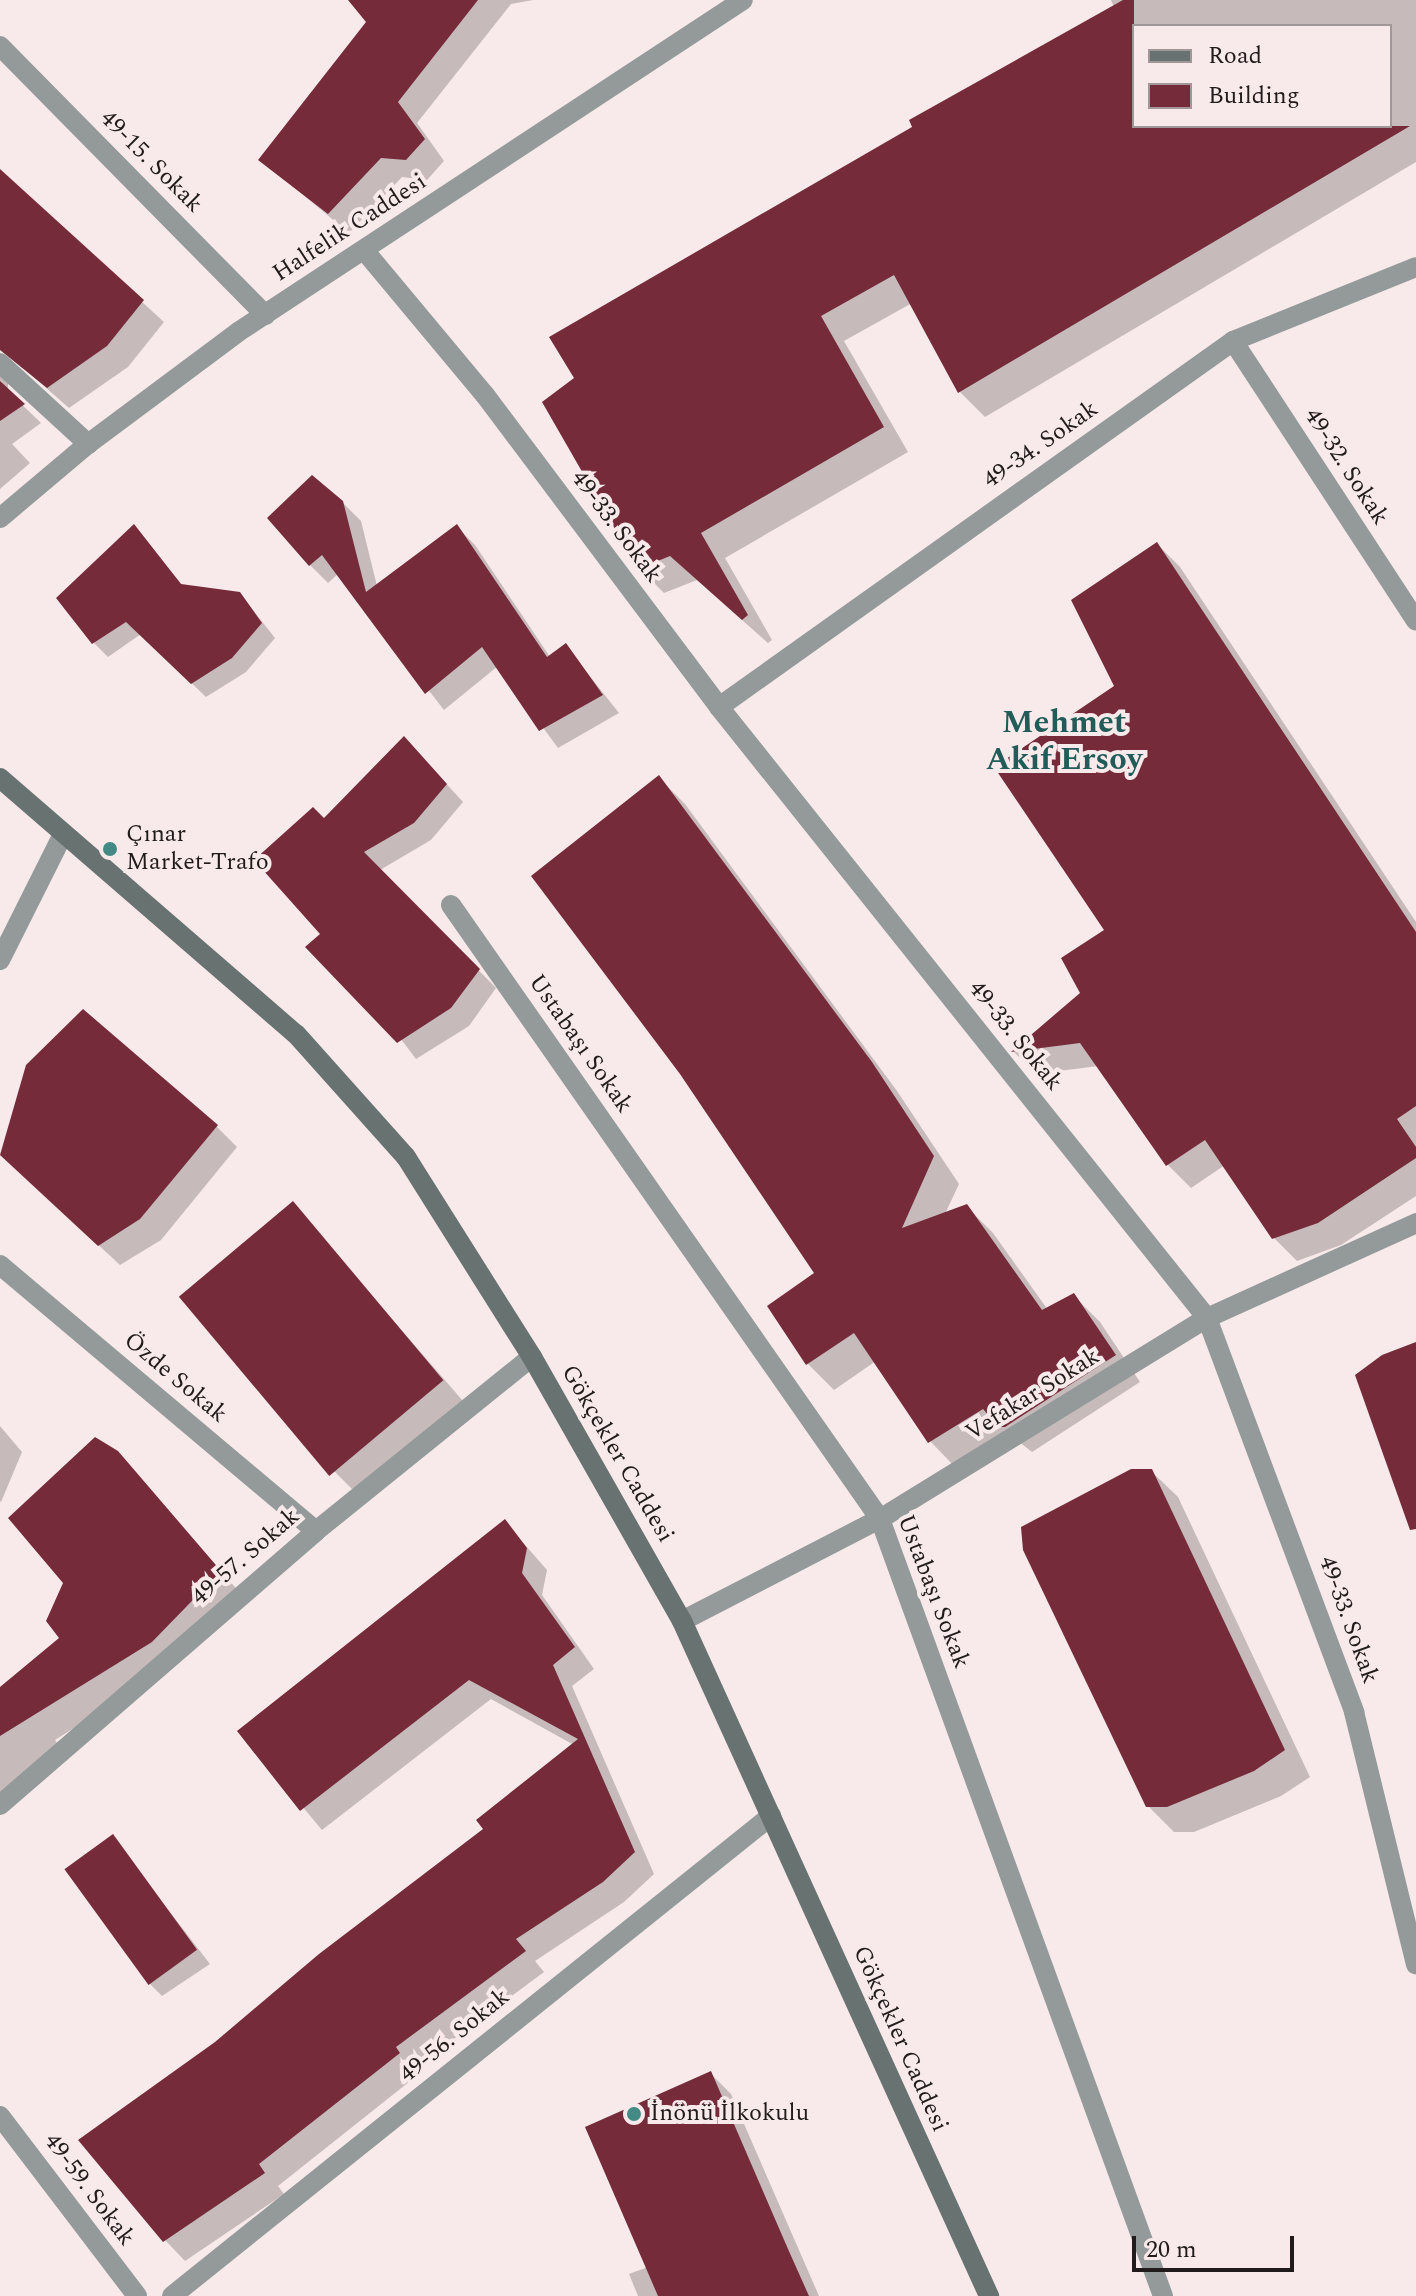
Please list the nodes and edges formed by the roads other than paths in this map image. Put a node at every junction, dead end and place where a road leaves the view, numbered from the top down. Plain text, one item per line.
1 (732, 2) edge
2 (0, 46) edge
3 (364, 250) junction
4 (1416, 267) edge
5 (265, 315) junction
6 (1233, 341) junction
7 (0, 363) edge
8 (88, 444) junction
9 (0, 518) edge
10 (1416, 621) edge
11 (719, 707) junction
12 (0, 778) edge
13 (63, 834) junction
14 (451, 905) dead end
15 (0, 960) edge
16 (1416, 1223) edge
17 (0, 1265) edge
18 (1207, 1318) junction
19 (532, 1357) junction
20 (880, 1519) junction
21 (316, 1531) junction
22 (682, 1621) junction
23 (0, 1805) edge
24 (771, 1816) junction
25 (1416, 1965) edge
26 (0, 2116) edge
27 (137, 2296) edge
28 (172, 2296) edge
29 (989, 2296) edge
30 (1163, 2296) edge

1 - 3 street, Halfelik Caddesi
2 - 5 street, 49-15. Sokak
3 - 5 street, Halfelik Caddesi
3 - 11 street, 49-33. Sokak
4 - 6 street, 49-34. Sokak
5 - 8 street, Halfelik Caddesi
6 - 10 street, 49-32. Sokak
6 - 11 street, 49-34. Sokak
7 - 8 street
8 - 9 street, Halfelik Caddesi
11 - 18 street, 49-33. Sokak
12 - 13 main road, Gökçekler Caddesi
13 - 15 street
13 - 19 main road, Gökçekler Caddesi
14 - 20 street, Ustabaşı Sokak
16 - 18 street, Vefakar Sokak
17 - 21 street, Özde Sokak
18 - 20 street, Vefakar Sokak
18 - 25 street, 49-33. Sokak
19 - 21 street, 49-57. Sokak
19 - 22 main road, Gökçekler Caddesi
20 - 22 street, Vefakar Sokak
20 - 30 street, Ustabaşı Sokak
21 - 23 street, 49-57. Sokak
22 - 24 main road, Gökçekler Caddesi
24 - 28 street, 49-56. Sokak
24 - 29 main road, Gökçekler Caddesi
26 - 27 street, 49-59. Sokak

